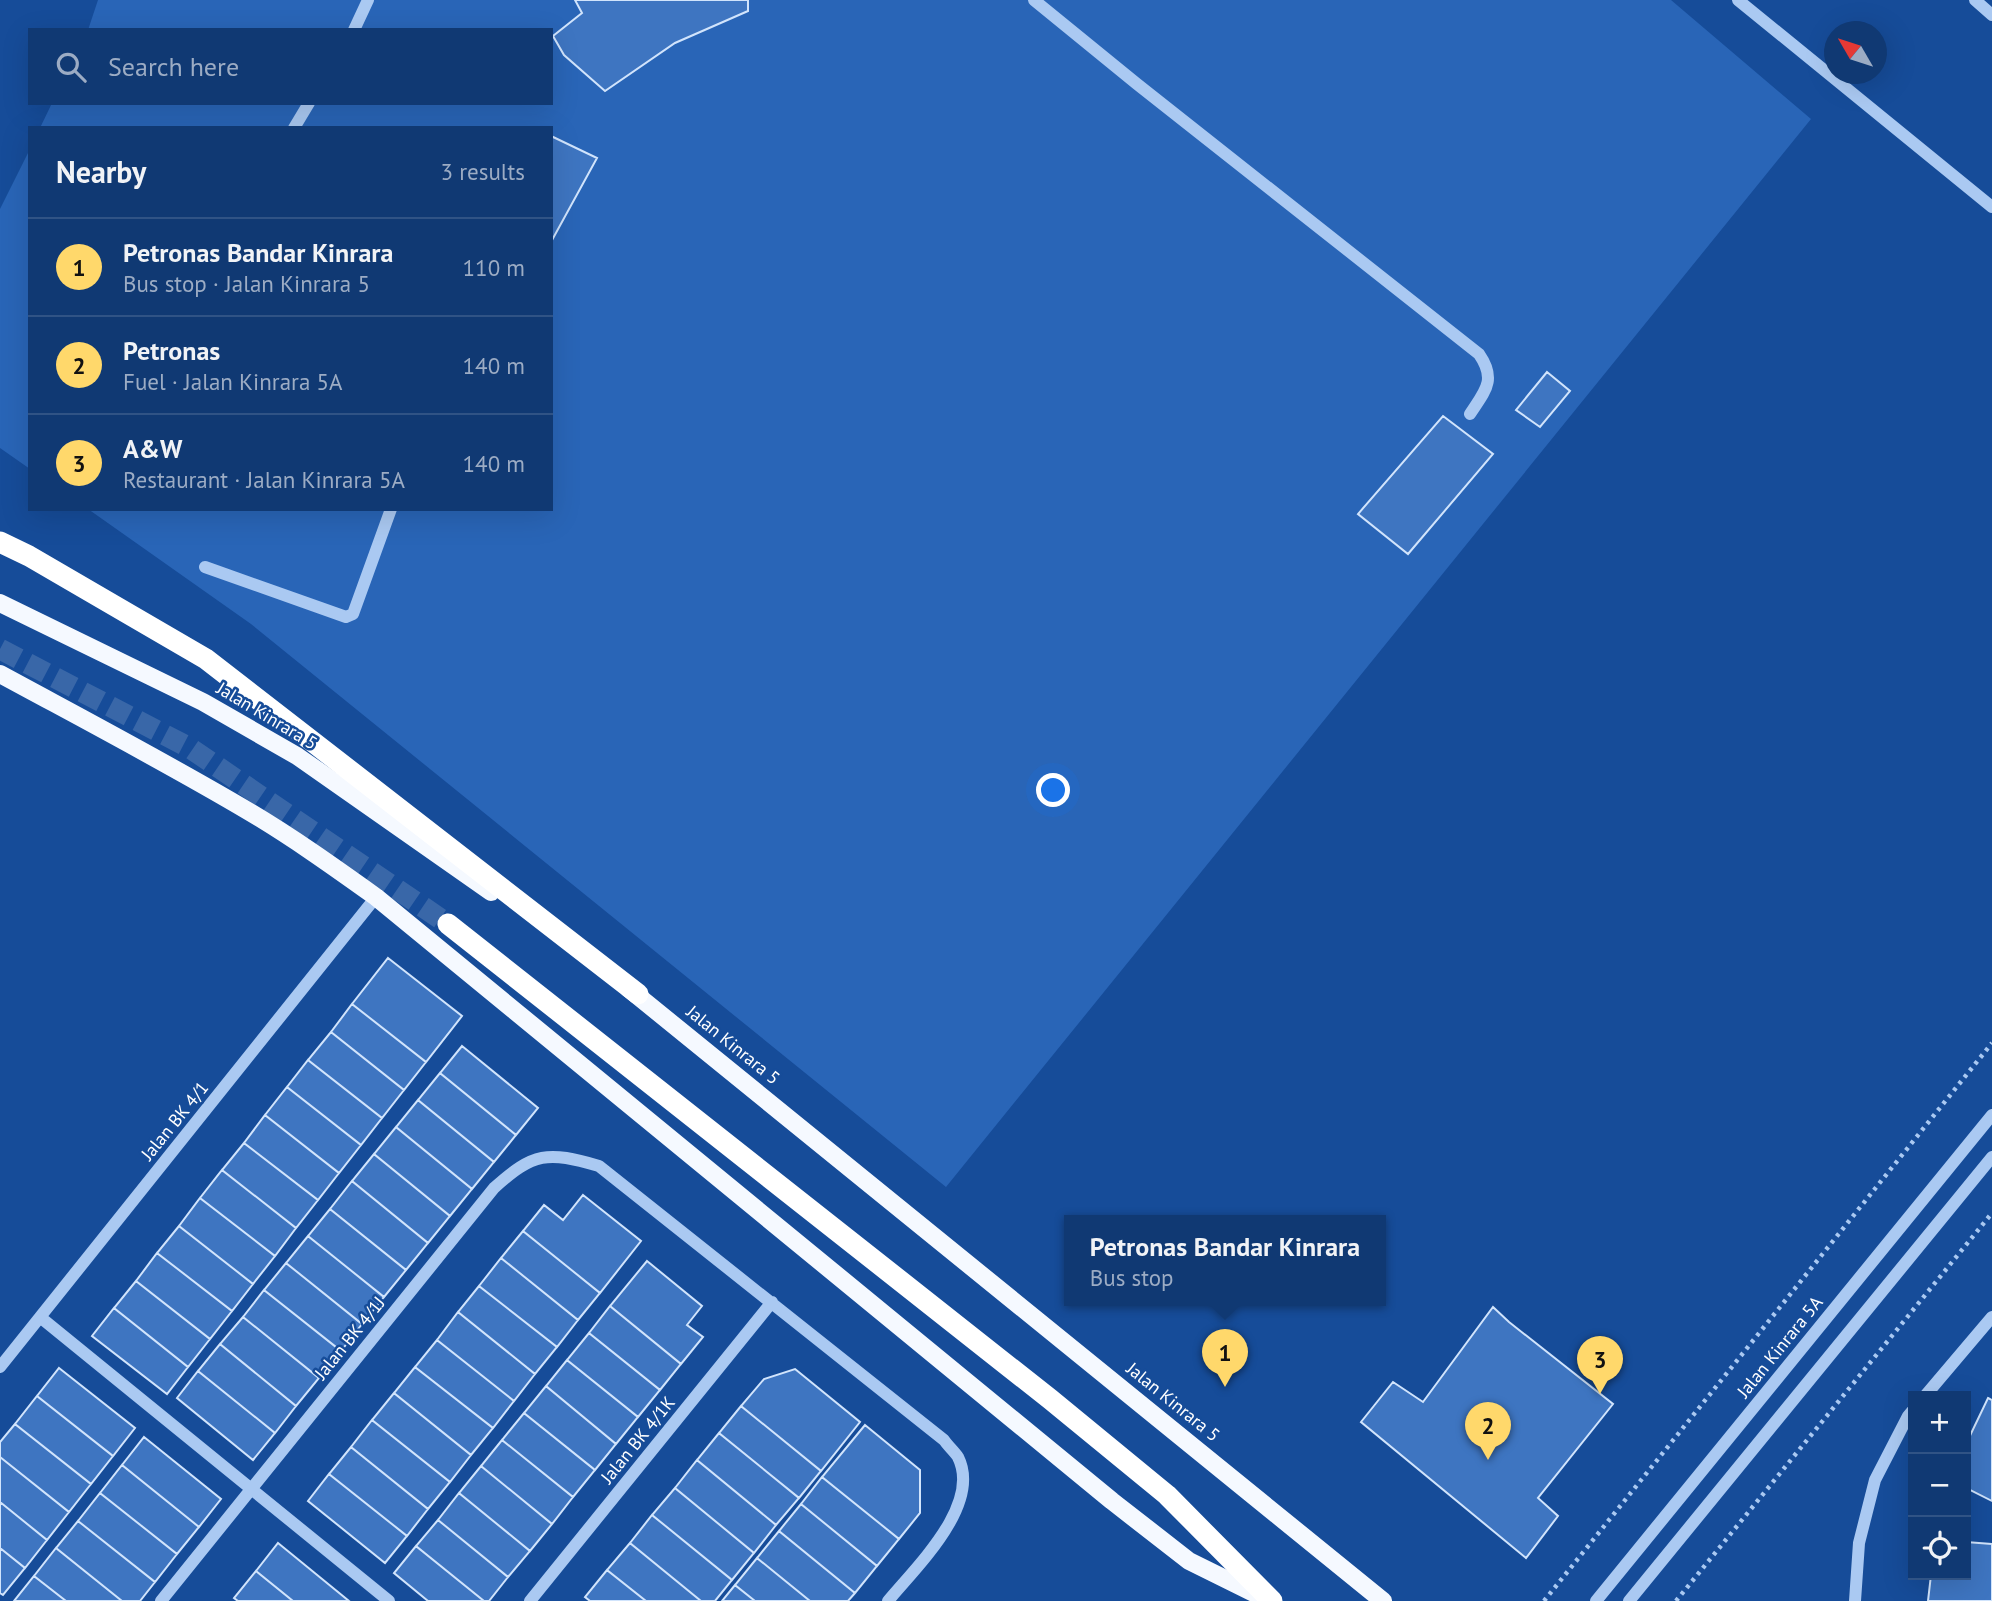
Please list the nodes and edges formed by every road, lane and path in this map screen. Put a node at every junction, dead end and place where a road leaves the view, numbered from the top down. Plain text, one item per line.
1 (368, 0) edge
2 (1034, 0) edge
3 (1738, 0) edge
4 (1975, 0) edge
5 (1992, 15) edge
6 (355, 28) edge
7 (308, 105) edge
8 (295, 126) edge
9 (1992, 206) edge
10 (1470, 414) dead end
11 (390, 511) edge
12 (0, 542) edge
13 (205, 567) dead end
14 (0, 603) edge
15 (0, 674) edge
16 (376, 897) junction
17 (448, 924) tunnel mouth
18 (638, 995) junction
19 (1992, 1042) edge
20 (1992, 1115) edge
21 (1992, 1157) edge
22 (1992, 1213) edge
23 (772, 1302) junction
24 (40, 1317) junction
25 (1992, 1317) edge
26 (0, 1367) edge
27 (1928, 1391) edge
28 (1908, 1416) edge
29 (251, 1489) junction
30 (161, 1601) edge
31 (389, 1601) edge
32 (530, 1601) edge
33 (888, 1601) edge
34 (1270, 1601) edge
35 (1383, 1601) edge
36 (1544, 1601) edge
37 (1596, 1601) edge
38 (1629, 1601) edge
39 (1676, 1601) edge
40 (1855, 1601) edge

1 - 6 street
2 - 10 street
3 - 9 street
4 - 5 street
7 - 8 street
11 - 13 street
12 - 18 highway
14 - 18 main road, Jalan Kinrara 5
15 - 16 main road
16 - 24 street, Jalan BK 4/1
16 - 34 main road
17 - 34 highway
18 - 35 main road, Jalan Kinrara 5
19 - 36 path
20 - 37 street, Jalan Kinrara 5A
21 - 38 street
22 - 39 path
23 - 29 street, Jalan BK 4/1J
23 - 32 street, Jalan BK 4/1K
23 - 33 street
24 - 26 street, Jalan BK 4/1
24 - 29 street
25 - 27 street
28 - 40 street
29 - 30 street, Jalan BK 4/1J
29 - 31 street

